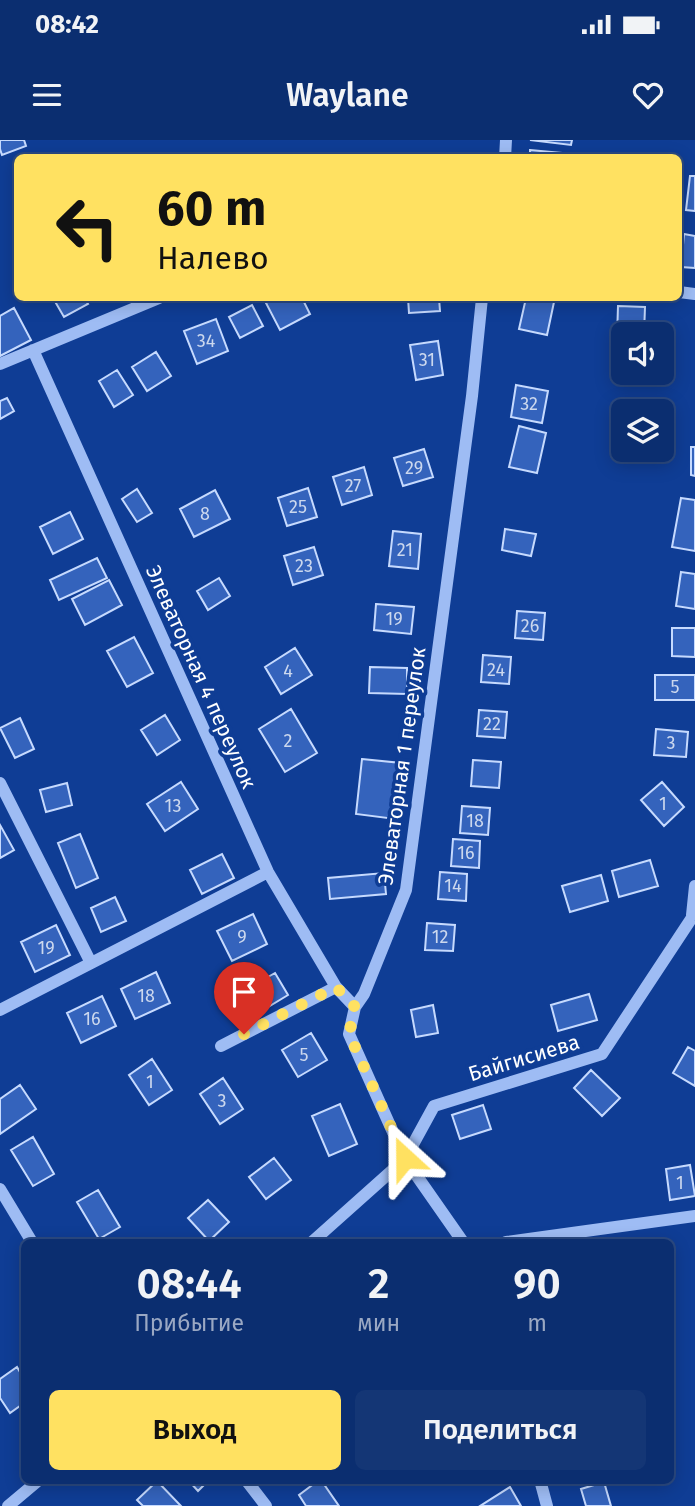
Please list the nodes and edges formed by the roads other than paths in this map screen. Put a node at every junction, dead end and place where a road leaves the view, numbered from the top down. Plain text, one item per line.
1 (152, 301) edge
2 (482, 301) edge
3 (33, 350) junction
4 (0, 364) edge
5 (0, 783) edge
6 (268, 872) junction
7 (695, 886) edge
8 (694, 914) edge
9 (91, 962) junction
10 (336, 987) junction
11 (355, 1007) junction
12 (0, 1010) edge
13 (221, 1046) dead end
14 (405, 1158) junction
15 (0, 1189) edge
16 (695, 1216) edge
17 (30, 1239) edge
18 (315, 1239) edge
19 (461, 1239) edge
20 (528, 1239) edge
21 (34, 1484) edge
22 (249, 1484) edge
23 (541, 1484) edge
24 (8, 1506) edge
25 (266, 1506) edge
26 (548, 1506) edge

1 - 3 street
2 - 11 street, Элеваторная 1 переулок
3 - 4 street
3 - 6 street, Элеваторная 4 переулок
5 - 9 street
6 - 9 street
6 - 10 street, Элеваторная 4 переулок
7 - 8 street
8 - 14 street, Байгисиева
9 - 12 street
10 - 11 street, Элеваторная 4 переулок
10 - 13 street
11 - 14 street, Элеваторная 1 переулок
14 - 18 street, Байгисиева
14 - 19 street, Элеваторная 1 переулок
15 - 17 street
16 - 20 street
21 - 24 street
22 - 25 street
23 - 26 street

